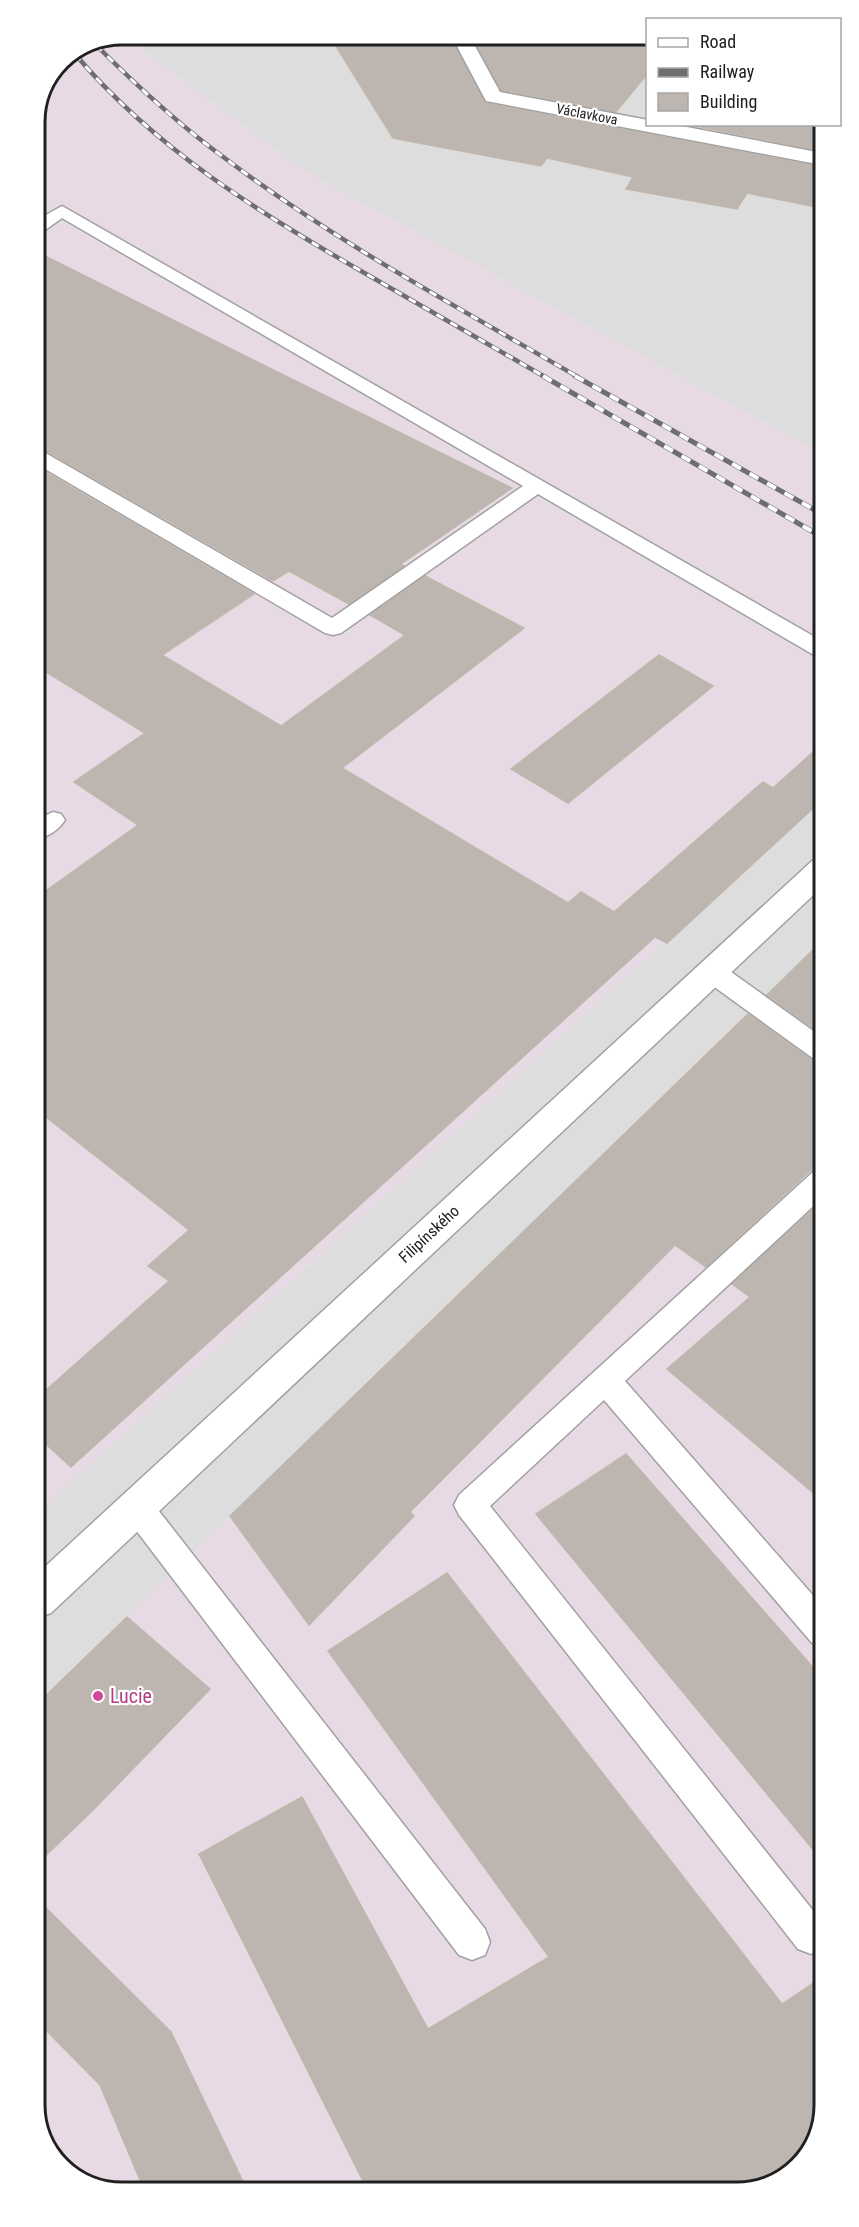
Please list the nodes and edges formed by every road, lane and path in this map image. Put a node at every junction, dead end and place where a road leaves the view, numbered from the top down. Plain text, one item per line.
1 (465, 45) edge
2 (646, 126) edge
3 (647, 126) edge
4 (814, 157) edge
5 (45, 222) edge
6 (45, 461) edge
7 (538, 485) junction
8 (814, 645) edge
9 (814, 876) edge
10 (711, 971) junction
11 (814, 1045) edge
12 (814, 1188) edge
13 (605, 1380) junction
14 (137, 1506) junction
15 (45, 1592) edge
16 (814, 1620) edge
17 (814, 1934) edge
18 (472, 1942) dead end

1 - 2 street, Václavkova
3 - 4 street, Václavkova
5 - 7 lane
6 - 7 lane
7 - 8 lane
9 - 10 street, Filipínského
10 - 11 lane
10 - 14 street, Filipínského
12 - 13 lane
13 - 16 lane
13 - 17 lane
14 - 15 street, Filipínského
14 - 18 lane

